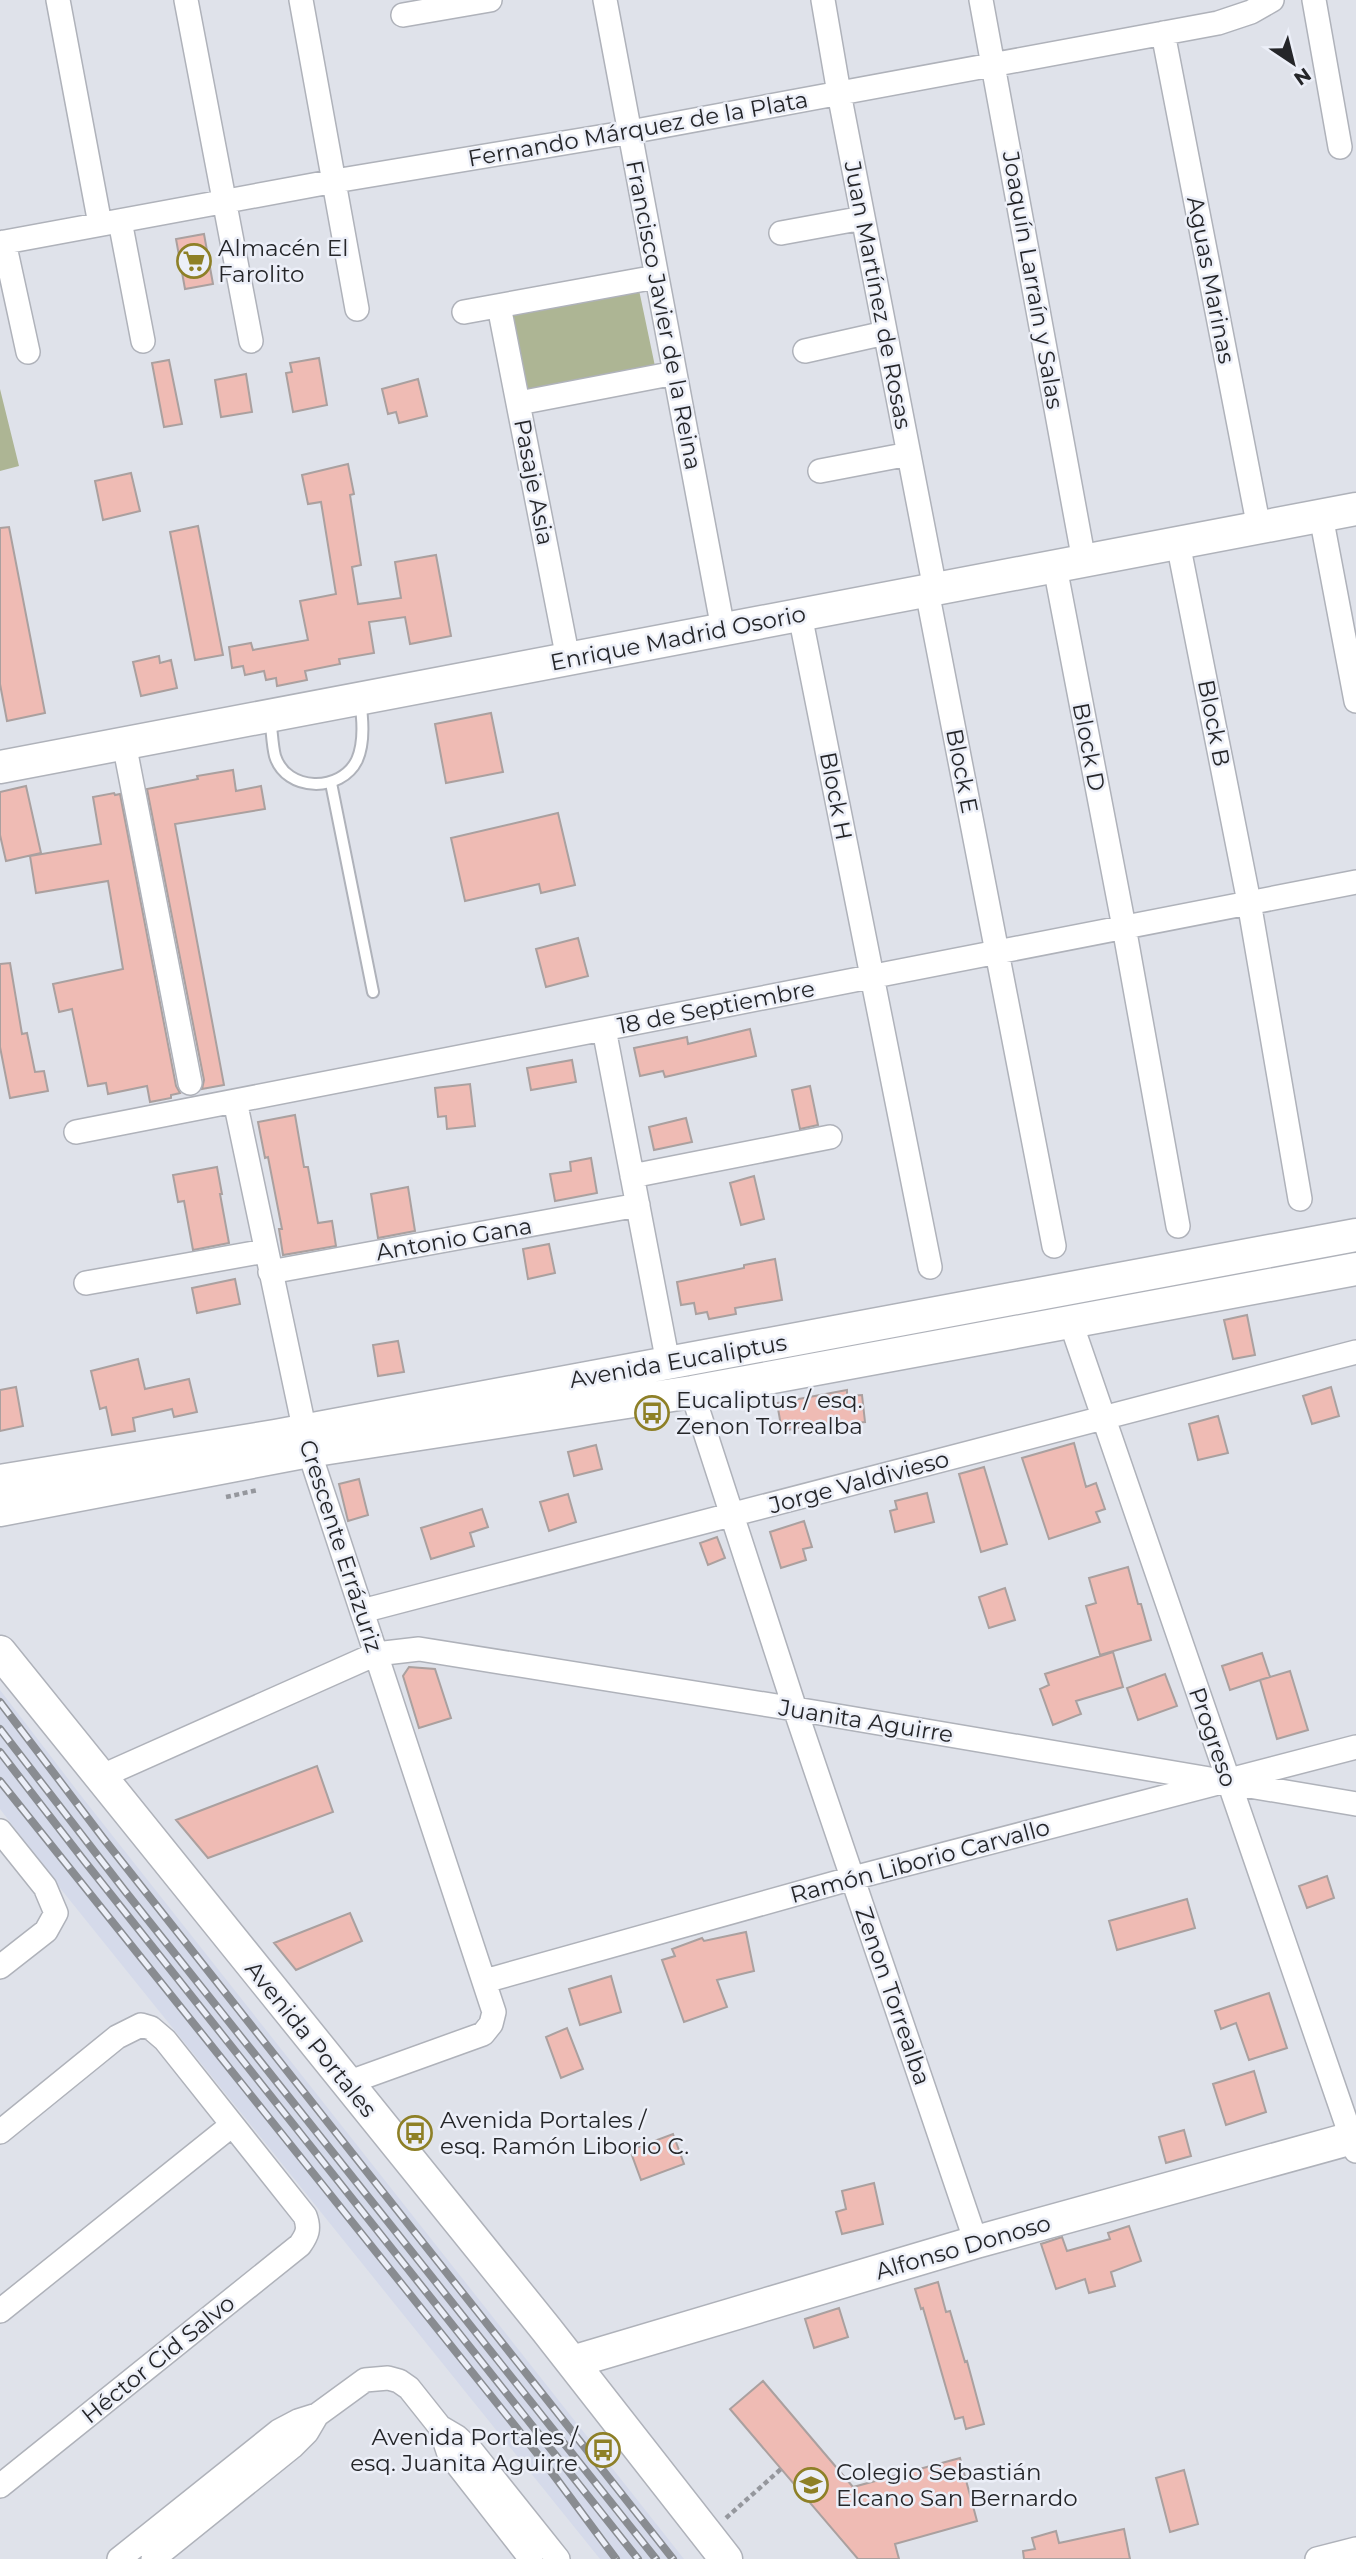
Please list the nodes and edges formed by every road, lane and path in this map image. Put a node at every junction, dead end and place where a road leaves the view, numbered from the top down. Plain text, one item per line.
1 (58, 0) edge
2 (186, 0) edge
3 (301, 0) edge
4 (490, 0) edge
5 (605, 0) edge
6 (823, 0) edge
7 (981, 0) edge
8 (1272, 0) edge
9 (1314, 0) edge
10 (438, 4) edge
11 (403, 15) dead end
12 (1163, 33) junction
13 (993, 65) junction
14 (839, 93) junction
15 (629, 132) junction
16 (1340, 147) dead end
17 (335, 181) junction
18 (225, 201) junction
19 (863, 218) junction
20 (110, 223) junction
21 (781, 233) dead end
22 (2, 242) edge
23 (656, 277) junction
24 (499, 306) junction
25 (357, 309) dead end
26 (464, 312) dead end
27 (885, 333) junction
28 (143, 341) dead end
29 (251, 341) dead end
30 (805, 351) dead end
31 (28, 352) dead end
32 (675, 373) junction
33 (519, 404) junction
34 (909, 454) junction
35 (820, 471) dead end
36 (1356, 509) edge
37 (1321, 516) junction
38 (1259, 528) junction
39 (1178, 543) junction
40 (1070, 564) junction
41 (931, 590) junction
42 (800, 615) junction
43 (723, 629) junction
44 (568, 659) junction
45 (360, 698) junction
46 (1356, 701) edge
47 (270, 716) junction
48 (124, 743) junction
49 (0, 767) edge
50 (331, 783) junction
51 (1356, 882) edge
52 (1250, 902) junction
53 (1124, 927) junction
54 (998, 952) junction
55 (872, 976) junction
56 (373, 992) dead end
57 (604, 1029) junction
58 (190, 1083) dead end
59 (235, 1101) junction
60 (76, 1132) dead end
61 (830, 1137) dead end
62 (632, 1176) junction
63 (1300, 1199) dead end
64 (638, 1205) junction
65 (1178, 1226) dead end
66 (1356, 1235) edge
67 (1054, 1246) dead end
68 (268, 1262) junction
69 (930, 1267) dead end
70 (1356, 1269) edge
71 (86, 1283) dead end
72 (1071, 1323) junction
73 (1356, 1352) edge
74 (668, 1363) junction
75 (692, 1392) junction
76 (1105, 1418) junction
77 (296, 1439) junction
78 (0, 1465) edge
79 (0, 1482) edge
80 (0, 1510) edge
81 (732, 1515) junction
82 (362, 1611) junction
83 (0, 1652) edge
84 (376, 1654) junction
85 (795, 1709) junction
86 (1356, 1747) edge
87 (100, 1777) junction
88 (1228, 1781) junction
89 (1356, 1804) edge
90 (0, 1831) edge
91 (853, 1878) junction
92 (0, 1967) edge
93 (485, 1981) junction
94 (347, 2083) junction
95 (232, 2125) junction
96 (0, 2132) edge
97 (1355, 2142) edge
98 (976, 2242) junction
99 (0, 2311) edge
100 (572, 2362) junction
101 (317, 2415) junction
102 (440, 2427) junction
103 (781, 2469) dead end
104 (0, 2486) edge
105 (707, 2534) junction
106 (1356, 2549) edge
107 (120, 2559) edge
108 (153, 2559) edge
109 (531, 2559) edge
110 (558, 2559) edge
111 (726, 2559) edge
112 (1317, 2559) edge

1 - 20 street
2 - 18 street
3 - 17 street
4 - 10 street
5 - 15 street, Francisco Javier de la Reina
6 - 14 street, Juan Martínez de Rosas
7 - 13 street, Joaquín Larraín y Salas
8 - 12 street, Fernando Márquez de la Plata
9 - 16 street
10 - 11 street
12 - 13 street, Fernando Márquez de la Plata
12 - 38 street, Aguas Marinas
13 - 14 street, Fernando Márquez de la Plata
13 - 40 street, Joaquín Larraín y Salas
14 - 15 street, Fernando Márquez de la Plata
14 - 19 street, Juan Martínez de Rosas
15 - 17 street, Fernando Márquez de la Plata
15 - 23 street, Francisco Javier de la Reina
17 - 18 street, Fernando Márquez de la Plata
17 - 25 street
18 - 20 street, Fernando Márquez de la Plata
18 - 29 street
19 - 21 street
19 - 27 street, Juan Martínez de Rosas
20 - 22 street, Fernando Márquez de la Plata
20 - 28 street
22 - 31 street
23 - 24 street
23 - 32 street, Francisco Javier de la Reina
24 - 26 street
24 - 33 street, Pasaje Asia
27 - 30 street
27 - 34 street, Juan Martínez de Rosas
32 - 33 street
32 - 43 street, Francisco Javier de la Reina
33 - 44 street, Pasaje Asia
34 - 35 street
34 - 41 street, Juan Martínez de Rosas
36 - 37 main road, Enrique Madrid Osorio
37 - 38 main road, Enrique Madrid Osorio
37 - 46 street
38 - 39 main road, Enrique Madrid Osorio
39 - 40 main road, Enrique Madrid Osorio
39 - 52 street, Block B
40 - 41 main road, Enrique Madrid Osorio
40 - 53 street, Block D
41 - 42 main road, Enrique Madrid Osorio
41 - 54 street, Block E
42 - 43 main road, Enrique Madrid Osorio
42 - 55 street, Block H
43 - 44 main road, Enrique Madrid Osorio
44 - 45 main road, Enrique Madrid Osorio
45 - 47 main road, Enrique Madrid Osorio
45 - 50 lane
47 - 48 main road, Enrique Madrid Osorio
47 - 50 lane
48 - 49 main road, Enrique Madrid Osorio
48 - 58 street
50 - 56 lane
51 - 52 street, 18 de Septiembre
52 - 53 street, 18 de Septiembre
52 - 63 street, Block B
53 - 54 street, 18 de Septiembre
53 - 65 street, Block D
54 - 55 street, 18 de Septiembre
54 - 67 street, Block E
55 - 57 street, 18 de Septiembre
55 - 69 street, Block H
57 - 59 street, 18 de Septiembre
57 - 62 street
59 - 60 street, 18 de Septiembre
59 - 68 street, Crescente Errázuriz
61 - 62 street
62 - 64 street
64 - 68 street, Antonio Gana
64 - 74 street
66 - 74 main road, Avenida Eucaliptus
68 - 71 street, Antonio Gana
68 - 77 street, Crescente Errázuriz
70 - 72 main road, Avenida Eucaliptus
72 - 75 main road, Avenida Eucaliptus
72 - 76 street, Progreso
73 - 76 street, Jorge Valdivieso
74 - 77 main road, Avenida Eucaliptus
75 - 77 main road, Avenida Eucaliptus
75 - 81 street, Zenon Torrealba
76 - 81 street, Jorge Valdivieso
76 - 88 street, Progreso
77 - 78 main road
77 - 79 main road, Avenida Eucaliptus
77 - 80 main road, Avenida Eucaliptus
77 - 82 street, Crescente Errázuriz
81 - 82 street, Jorge Valdivieso
81 - 85 street, Zenon Torrealba
82 - 84 street, Crescente Errázuriz
83 - 87 main road, Avenida Portales
84 - 85 street, Juanita Aguirre
84 - 87 street, Juanita Aguirre
84 - 93 street, Crescente Errázuriz
85 - 88 street, Juanita Aguirre
85 - 91 street, Zenon Torrealba
86 - 88 street, Ramón Liborio Carvallo
87 - 94 main road, Avenida Portales
88 - 89 street, Juanita Aguirre
88 - 91 street, Ramón Liborio Carvallo
88 - 97 street, Progreso
90 - 92 street
91 - 93 street, Ramón Liborio Carvallo
91 - 98 street, Zenon Torrealba
93 - 94 street, Crescente Errázuriz
94 - 100 main road, Avenida Portales
95 - 96 street
95 - 99 street
95 - 104 street, Héctor Cid Salvo
97 - 98 main road, Alfonso Donoso
98 - 100 main road, Alfonso Donoso
100 - 105 main road, Avenida Portales
101 - 102 street
101 - 107 street
101 - 108 street
102 - 109 street
102 - 110 street
103 - 105 path
105 - 111 main road, Avenida Portales
106 - 112 street

